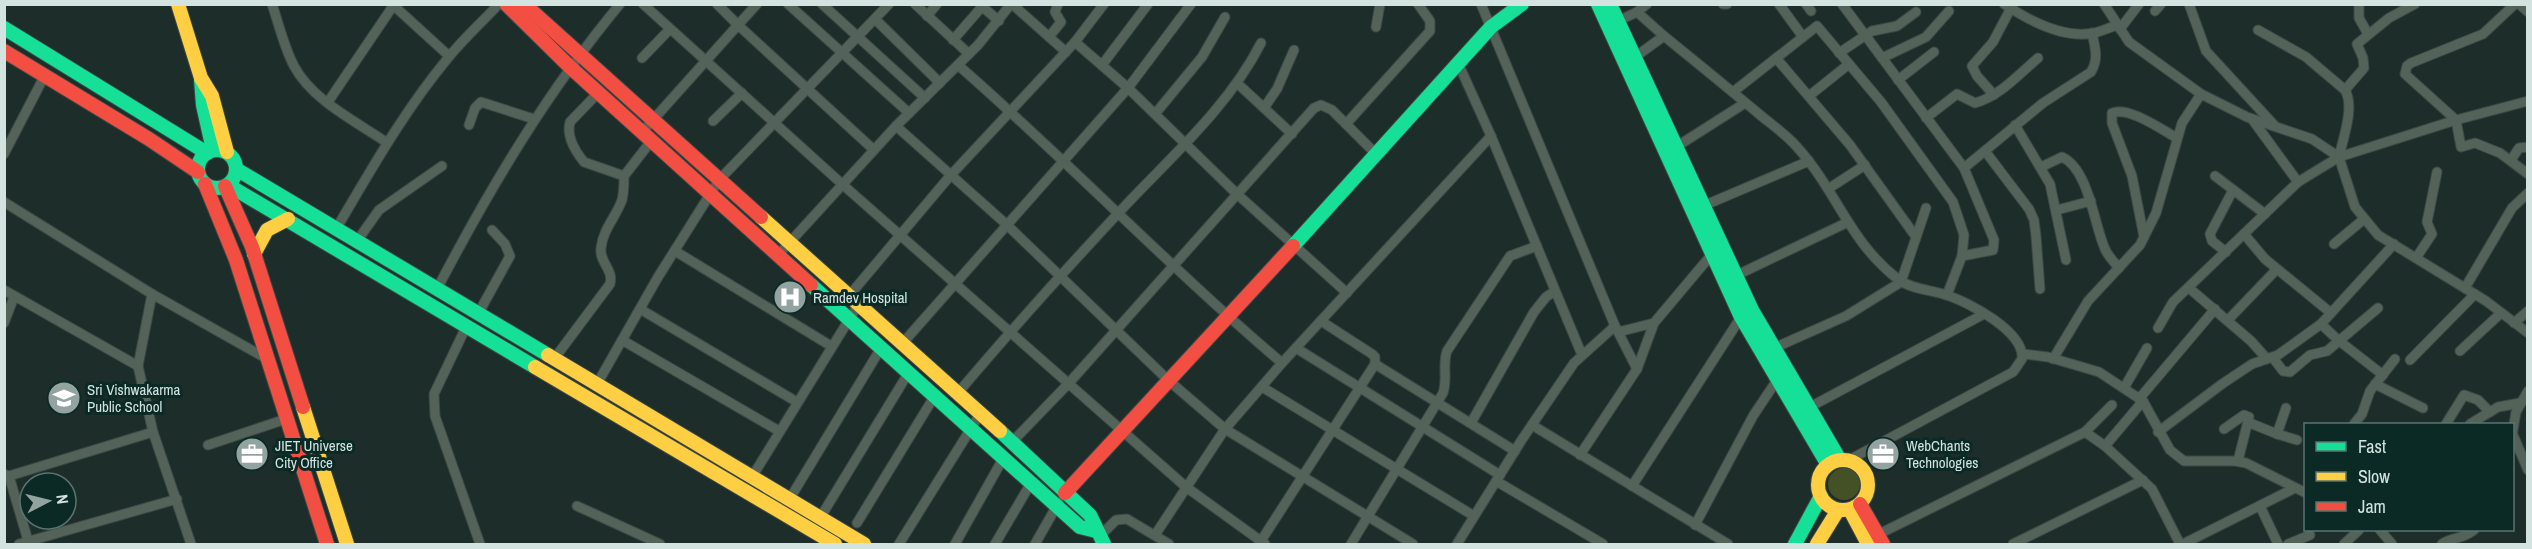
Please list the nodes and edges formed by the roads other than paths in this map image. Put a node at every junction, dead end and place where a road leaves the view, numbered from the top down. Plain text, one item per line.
1 (178, 4) edge
2 (272, 4) edge
3 (524, 4) edge
4 (620, 4) edge
5 (643, 4) edge
6 (717, 4) edge
7 (757, 4) edge
8 (788, 4) edge
9 (822, 4) edge
10 (915, 4) edge
11 (937, 4) edge
12 (1012, 4) edge
13 (1058, 4) edge
14 (1104, 4) edge
15 (1148, 4) edge
16 (1191, 4) edge
17 (1380, 4) edge
18 (1418, 4) edge
19 (1481, 4) edge
20 (1522, 4) edge
21 (1598, 4) edge
22 (1610, 4) edge
23 (1647, 4) edge
24 (1779, 4) edge
25 (1842, 4) edge
26 (2104, 4) edge
27 (2139, 4) edge
28 (2189, 4) edge
29 (2359, 4) edge
30 (2415, 4) edge
31 (2517, 4) edge
32 (392, 5) edge
33 (504, 5) edge
34 (885, 6) edge
35 (2009, 6) edge
36 (1949, 11) dead end
37 (1637, 12) junction
38 (1916, 12) dead end
39 (2528, 12) edge
40 (927, 16) junction
41 (1226, 17) dead end
42 (874, 20) junction
43 (999, 21) junction
44 (1618, 21) junction
45 (738, 25) junction
46 (1376, 27) dead end
47 (1491, 27) junction
48 (2118, 27) junction
49 (4, 28) edge
50 (670, 29) junction
51 (2258, 30) dead end
52 (2092, 33) junction
53 (2368, 34) junction
54 (1664, 36) junction
55 (1865, 36) junction
56 (858, 37) junction
57 (1049, 37) junction
58 (1803, 37) junction
59 (953, 39) junction
60 (1075, 42) junction
61 (1261, 43) dead end
62 (1294, 50) dead end
63 (4, 51) edge
64 (1066, 52) junction
65 (1934, 52) dead end
66 (580, 53) junction
67 (1839, 53) junction
68 (841, 54) junction
69 (969, 54) junction
70 (449, 56) junction
71 (1635, 57) junction
72 (642, 58) dead end
73 (1776, 58) junction
74 (1882, 58) junction
75 (2038, 58) dead end
76 (705, 61) junction
77 (1458, 63) junction
78 (1849, 64) junction
79 (958, 65) junction
80 (1102, 65) junction
81 (570, 67) junction
82 (45, 75) junction
83 (1898, 80) junction
84 (940, 83) junction
85 (1237, 83) junction
86 (1128, 88) junction
87 (808, 89) junction
88 (2345, 90) junction
89 (599, 92) junction
90 (1733, 92) junction
91 (742, 93) junction
92 (2201, 94) junction
93 (1994, 95) junction
94 (1809, 96) junction
95 (925, 98) junction
96 (2528, 101) edge
97 (328, 102) junction
98 (1746, 103) junction
99 (1264, 108) junction
100 (1011, 111) junction
101 (909, 113) junction
102 (1155, 114) junction
103 (1926, 118) junction
104 (534, 119) junction
105 (653, 119) junction
106 (2252, 119) junction
107 (2456, 120) junction
108 (713, 121) dead end
109 (775, 124) junction
110 (1346, 124) junction
111 (469, 125) dead end
112 (2015, 125) junction
113 (2274, 125) junction
114 (896, 126) junction
115 (1292, 134) junction
116 (647, 135) junction
117 (1491, 136) junction
118 (2177, 138) junction
119 (386, 142) junction
120 (1185, 143) junction
121 (1676, 147) junction
122 (2528, 147) edge
123 (874, 150) junction
124 (1985, 150) junction
125 (216, 152) junction
126 (1375, 153) junction
127 (4, 154) edge
128 (2339, 157) junction
129 (1064, 160) junction
130 (2511, 160) junction
131 (1809, 161) junction
132 (1865, 165) junction
133 (442, 166) dead end
134 (2041, 166) junction
135 (1964, 168) junction
136 (236, 170) junction
137 (2437, 172) dead end
138 (2528, 174) edge
139 (624, 176) junction
140 (950, 176) junction
141 (2215, 176) dead end
142 (202, 178) junction
143 (719, 180) junction
144 (2298, 182) junction
145 (842, 184) junction
146 (226, 186) junction
147 (1828, 189) junction
148 (2233, 190) junction
149 (2528, 193) edge
150 (710, 194) junction
151 (1237, 194) junction
152 (2091, 201) junction
153 (4, 202) edge
154 (1703, 206) junction
155 (1926, 208) dead end
156 (2057, 210) junction
157 (1119, 212) junction
158 (2265, 214) junction
159 (288, 219) junction
160 (2364, 219) junction
161 (1846, 223) junction
162 (1006, 225) junction
163 (336, 229) junction
164 (492, 230) dead end
165 (2244, 234) junction
166 (902, 236) junction
167 (1916, 237) junction
168 (2144, 238) junction
169 (357, 241) junction
170 (790, 243) junction
171 (1292, 244) junction
172 (2334, 244) dead end
173 (2394, 244) junction
174 (1537, 246) junction
175 (675, 251) junction
176 (2226, 252) junction
177 (254, 254) junction
178 (779, 254) junction
179 (1712, 254) junction
180 (1962, 256) junction
181 (2416, 258) junction
182 (2066, 260) dead end
183 (1174, 264) junction
184 (2119, 268) junction
185 (2277, 269) junction
186 (1735, 276) junction
187 (1061, 277) junction
188 (1901, 282) junction
189 (955, 283) junction
190 (2189, 288) junction
191 (2465, 288) junction
192 (437, 289) junction
193 (2040, 289) dead end
194 (4, 290) edge
195 (1555, 291) junction
196 (1347, 293) junction
197 (152, 294) junction
198 (2475, 294) junction
199 (1947, 295) junction
200 (14, 297) junction
201 (853, 301) junction
202 (2378, 308) dead end
203 (640, 309) junction
204 (2215, 309) junction
205 (2528, 311) edge
206 (2331, 313) junction
207 (2501, 313) junction
208 (478, 314) junction
209 (1984, 314) junction
210 (1741, 316) junction
211 (1228, 317) junction
212 (849, 319) junction
213 (2228, 320) junction
214 (1321, 321) junction
215 (1654, 322) junction
216 (4, 323) edge
217 (2514, 323) junction
218 (2321, 324) junction
219 (466, 325) junction
220 (2158, 328) dead end
221 (1616, 329) junction
222 (1113, 330) junction
223 (1009, 332) junction
224 (2528, 333) edge
225 (622, 340) junction
226 (2338, 340) junction
227 (901, 345) junction
228 (831, 346) junction
229 (881, 348) junction
230 (1296, 348) junction
231 (1774, 348) junction
232 (2147, 348) dead end
233 (2460, 351) dead end
234 (2023, 354) junction
235 (1582, 355) junction
236 (554, 359) junction
237 (2054, 359) junction
238 (2270, 359) junction
239 (2395, 359) dead end
240 (269, 360) junction
241 (2410, 360) dead end
242 (1282, 363) junction
243 (1375, 364) junction
244 (138, 366) junction
245 (1637, 369) junction
246 (909, 372) junction
247 (2383, 375) junction
248 (1168, 380) junction
249 (1777, 380) junction
250 (1069, 382) junction
251 (597, 384) junction
252 (2375, 384) junction
253 (1359, 386) junction
254 (1262, 387) junction
255 (2124, 388) junction
256 (2528, 391) edge
257 (957, 394) junction
258 (934, 397) junction
259 (2141, 400) junction
260 (797, 402) junction
261 (2520, 403) junction
262 (1437, 404) junction
263 (2112, 405) dead end
264 (1808, 408) junction
265 (2286, 408) dead end
266 (2423, 408) dead end
267 (2490, 412) junction
268 (980, 414) junction
269 (289, 418) junction
270 (1471, 423) junction
271 (2250, 423) junction
272 (2355, 423) edge
273 (2447, 423) edge
274 (2472, 423) edge
275 (1532, 425) junction
276 (972, 428) junction
277 (1422, 428) junction
278 (1225, 429) junction
279 (1334, 429) junction
280 (2224, 429) dead end
281 (2514, 430) edge
282 (779, 431) junction
283 (153, 432) junction
284 (1123, 432) junction
285 (2085, 432) junction
286 (2158, 432) junction
287 (2277, 434) junction
288 (2514, 437) edge
289 (2297, 440) dead end
290 (1012, 442) junction
291 (208, 445) dead end
292 (2105, 446) junction
293 (1515, 451) junction
294 (1580, 455) junction
295 (1004, 457) junction
296 (2238, 461) junction
297 (1839, 462) junction
298 (1397, 469) junction
299 (2528, 470) edge
300 (7, 475) edge
301 (752, 477) junction
302 (1304, 478) junction
303 (1498, 478) junction
304 (2143, 480) junction
305 (1031, 483) junction
306 (1632, 486) junction
307 (1186, 487) junction
308 (2295, 488) junction
309 (2304, 492) edge
310 (1065, 493) junction
311 (1821, 496) junction
312 (177, 499) junction
313 (789, 500) junction
314 (577, 506) dead end
315 (1056, 506) junction
316 (2260, 506) junction
317 (1849, 508) junction
318 (1474, 516) junction
319 (1368, 517) junction
320 (820, 518) junction
321 (857, 523) dead end
322 (1695, 525) junction
323 (2359, 531) edge
324 (2381, 531) edge
325 (2473, 531) edge
326 (1155, 535) junction
327 (2310, 535) dead end
328 (1103, 539) edge
329 (1876, 541) edge
330 (1461, 543) edge
331 (25, 544) edge
332 (191, 544) edge
333 (327, 544) edge
334 (347, 544) edge
335 (480, 544) edge
336 (660, 544) edge
337 (835, 544) edge
338 (864, 544) edge
339 (899, 544) edge
340 (955, 544) edge
341 (995, 544) edge
342 (1035, 544) edge
343 (1170, 544) edge
344 (1262, 544) edge
345 (1352, 544) edge
346 (1413, 544) edge
347 (1603, 544) edge
348 (1728, 544) edge
349 (1795, 544) edge
350 (1817, 544) edge
351 (2013, 544) edge
352 (2181, 544) edge
353 (2277, 544) edge
354 (2288, 544) edge
355 (2344, 544) edge
356 (2392, 544) edge
357 (2442, 544) edge

1 - 125 main road
2 - 97 street
3 - 66 main road
4 - 66 street
5 - 50 street
6 - 45 street
7 - 45 street
8 - 68 street
9 - 56 street
10 - 40 street
11 - 40 street
12 - 43 street
12 - 57 street
13 - 57 street
14 - 60 street
15 - 80 street
16 - 86 street
17 - 46 street
18 - 110 street
19 - 47 street
20 - 47 main road
21 - 179 main road
22 - 44 main road
23 - 37 street
24 - 58 street
25 - 55 street
26 - 48 street
27 - 48 street
28 - 113 street
29 - 53 street
30 - 53 street
31 - 39 street
31 - 107 street
32 - 70 street
32 - 97 street
33 - 70 street
33 - 81 main road
34 - 42 street
35 - 52 street
35 - 93 street
36 - 74 street
37 - 44 street
37 - 54 street
38 - 55 street
40 - 59 street
41 - 102 street
42 - 56 street
42 - 84 street
43 - 59 street
43 - 69 street
44 - 71 main road
45 - 76 street
45 - 87 street
47 - 77 main road
47 - 221 street
48 - 52 street
48 - 92 street
49 - 125 main road
50 - 72 street
50 - 76 street
51 - 88 street
52 - 112 street
53 - 88 street
54 - 71 street
54 - 90 street
55 - 67 street
55 - 74 street
56 - 68 street
56 - 95 street
57 - 64 street
58 - 67 street
58 - 73 street
59 - 69 street
60 - 64 street
60 - 80 street
61 - 85 street
62 - 99 street
63 - 82 main road
64 - 100 street
65 - 83 street
66 - 81 street
66 - 105 main road
67 - 78 street
68 - 87 street
68 - 101 street
69 - 79 street
70 - 119 street
71 - 121 main road
73 - 90 street
73 - 94 street
74 - 83 street
75 - 93 street
76 - 91 street
76 - 105 street
77 - 117 street
77 - 126 main road
78 - 94 street
78 - 180 street
79 - 84 street
79 - 100 street
80 - 86 street
81 - 89 main road
81 - 104 street
82 - 127 street
82 - 142 main road
83 - 103 street
84 - 95 street
85 - 99 street
85 - 120 street
86 - 102 street
86 - 129 street
87 - 109 street
87 - 123 street
88 - 128 street
89 - 116 main road
89 - 139 street
90 - 98 street
91 - 108 street
91 - 109 street
92 - 106 street
92 - 118 street
93 - 103 street
94 - 132 street
95 - 101 street
96 - 107 street
97 - 119 street
98 - 121 street
98 - 131 street
99 - 115 street
100 - 129 street
100 - 140 street
101 - 114 street
102 - 120 street
103 - 135 street
104 - 111 street
104 - 192 street
105 - 116 street
105 - 143 main road
106 - 113 street
106 - 144 street
107 - 128 street
107 - 130 street
109 - 143 street
109 - 145 street
110 - 115 street
110 - 126 street
112 - 124 street
112 - 134 street
113 - 128 street
114 - 123 street
114 - 140 street
115 - 151 street
116 - 139 street
116 - 150 main road
117 - 174 street
117 - 196 street
118 - 168 street
118 - 168 street
119 - 163 street
120 - 151 street
120 - 157 street
121 - 154 main road
122 - 130 street
123 - 145 street
124 - 135 street
124 - 193 street
125 - 136 main road
125 - 142 main road
126 - 171 main road
128 - 144 street
128 - 160 street
129 - 157 street
129 - 162 street
130 - 138 street
131 - 147 street
131 - 154 street
132 - 147 street
132 - 167 street
133 - 169 street
134 - 152 street
134 - 156 street
135 - 180 street
136 - 146 main road
136 - 163 main road
137 - 181 street
139 - 236 street
140 - 162 street
140 - 166 street
141 - 148 street
142 - 146 main road
142 - 240 main road
143 - 150 street
143 - 170 main road
144 - 158 street
145 - 166 street
145 - 170 street
146 - 159 main road
146 - 177 main road
147 - 161 street
148 - 158 street
148 - 176 street
149 - 191 street
150 - 175 street
150 - 178 main road
151 - 171 street
151 - 183 street
152 - 156 street
152 - 184 street
153 - 197 street
154 - 186 main road
155 - 167 street
156 - 182 street
157 - 183 street
157 - 187 street
158 - 165 street
159 - 177 main road
159 - 219 main road
160 - 172 street
160 - 173 street
161 - 186 street
161 - 188 street
162 - 187 street
162 - 189 street
163 - 169 main road
164 - 208 street
165 - 176 street
165 - 185 street
166 - 189 street
166 - 201 street
167 - 188 street
168 - 184 street
169 - 192 main road
170 - 178 street
170 - 201 main road
171 - 196 street
171 - 211 main road
173 - 181 street
173 - 206 street
174 - 195 street
174 - 262 street
175 - 203 street
175 - 228 street
176 - 190 street
177 - 334 main road
178 - 212 main road
179 - 210 main road
179 - 215 street
180 - 199 street
181 - 191 street
183 - 211 street
183 - 222 street
184 - 237 street
185 - 206 street
185 - 213 street
186 - 231 main road
187 - 222 street
187 - 223 street
188 - 199 street
188 - 231 street
189 - 223 street
189 - 227 street
190 - 204 street
190 - 220 street
191 - 198 street
192 - 208 main road
194 - 200 street
195 - 235 street
195 - 270 street
196 - 214 street
197 - 240 street
197 - 244 street
198 - 207 street
198 - 241 street
199 - 209 street
200 - 216 street
200 - 244 street
201 - 212 street
201 - 227 main road
202 - 226 street
203 - 225 street
203 - 260 street
204 - 213 street
204 - 259 street
205 - 217 street
206 - 218 street
207 - 217 street
207 - 233 street
208 - 236 main road
209 - 234 street
209 - 264 street
210 - 249 main road
210 - 306 street
211 - 242 street
211 - 248 main road
212 - 228 street
212 - 229 main road
213 - 238 street
214 - 230 street
214 - 243 street
215 - 221 street
215 - 245 street
217 - 224 street
218 - 226 street
218 - 238 street
219 - 335 street
219 - 337 main road
221 - 235 street
221 - 245 street
222 - 248 street
222 - 250 street
223 - 250 street
223 - 257 street
225 - 251 street
225 - 282 street
226 - 238 street
226 - 247 street
227 - 257 main road
228 - 260 street
229 - 246 main road
229 - 313 street
230 - 242 street
230 - 253 street
231 - 264 main road
232 - 255 street
234 - 237 street
234 - 297 street
235 - 275 street
236 - 251 main road
237 - 255 street
238 - 286 street
239 - 247 street
240 - 269 main road
242 - 254 street
243 - 253 street
243 - 262 street
244 - 283 street
245 - 294 street
246 - 258 main road
246 - 320 street
247 - 252 street
248 - 278 street
248 - 284 main road
249 - 297 main road
249 - 322 street
250 - 284 street
250 - 290 street
251 - 301 main road
252 - 266 street
252 - 272 street
253 - 277 street
253 - 279 street
254 - 278 street
254 - 279 street
255 - 259 street
256 - 261 street
257 - 268 main road
258 - 276 main road
258 - 321 street
259 - 286 street
259 - 292 street
260 - 282 street
261 - 267 street
261 - 281 street
262 - 270 street
262 - 277 street
263 - 285 street
264 - 297 main road
265 - 287 street
267 - 273 street
267 - 274 street
268 - 276 street
268 - 290 main road
269 - 291 street
269 - 333 main road
270 - 293 street
271 - 280 street
271 - 287 street
271 - 296 street
275 - 293 street
275 - 294 street
276 - 295 main road
276 - 339 street
277 - 298 street
277 - 303 street
278 - 302 street
278 - 307 street
279 - 298 street
279 - 302 street
282 - 301 street
283 - 300 street
283 - 312 street
284 - 307 street
284 - 310 main road
285 - 292 street
285 - 329 street
286 - 296 street
287 - 289 street
288 - 299 street
290 - 310 main road
292 - 304 street
293 - 303 street
294 - 306 street
295 - 305 main road
295 - 340 street
296 - 308 street
297 - 311 main road
297 - 317 main road
298 - 318 street
298 - 319 street
300 - 331 street
301 - 313 main road
302 - 319 street
302 - 344 street
303 - 318 street
303 - 347 street
304 - 351 street
304 - 352 street
305 - 315 main road
305 - 341 street
306 - 322 street
307 - 326 street
307 - 344 street
308 - 309 street
308 - 316 street
310 - 315 street
310 - 328 main road
311 - 317 main road
311 - 349 main road
312 - 331 street
312 - 332 street
313 - 320 main road
314 - 336 street
315 - 328 main road
315 - 342 street
316 - 352 street
316 - 353 street
317 - 329 main road
317 - 350 main road
318 - 330 street
319 - 345 street
319 - 346 street
320 - 338 main road
322 - 348 street
323 - 355 street
324 - 356 street
325 - 357 street
326 - 328 street
326 - 343 street
327 - 354 street

